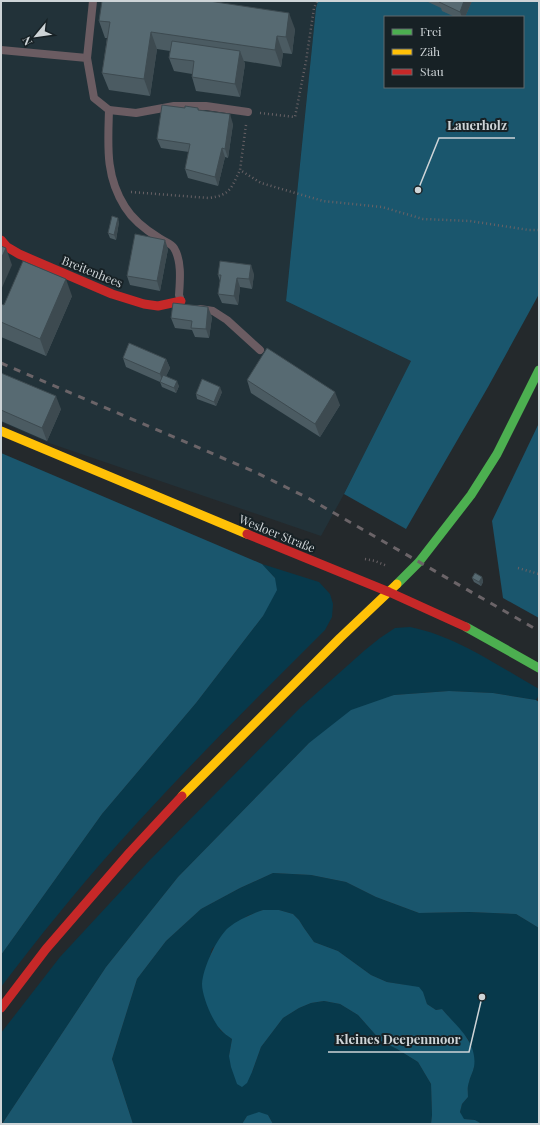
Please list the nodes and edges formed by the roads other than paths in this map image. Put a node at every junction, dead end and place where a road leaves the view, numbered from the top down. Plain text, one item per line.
1 (93, 1) edge
2 (1, 50) edge
3 (86, 58) junction
4 (109, 110) junction
5 (248, 112) road end
6 (1, 240) edge
7 (185, 305) junction
8 (260, 350) dead end
9 (539, 370) edge
10 (1, 431) edge
11 (390, 592) junction
12 (539, 668) edge
13 (1, 1008) edge

1 - 3 lane
2 - 3 lane
3 - 4 lane
4 - 5 lane
4 - 7 lane
6 - 7 main road, Breitenhees
7 - 8 lane
9 - 11 main road
10 - 11 main road, Wesloer Straße
11 - 12 main road, Wesloer Straße
11 - 13 main road

